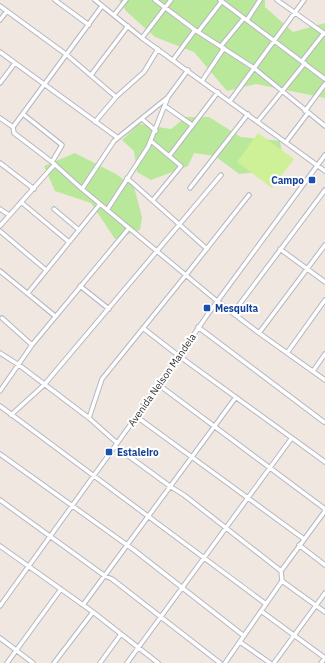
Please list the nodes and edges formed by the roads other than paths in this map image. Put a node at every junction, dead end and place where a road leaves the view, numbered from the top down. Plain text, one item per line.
1 (55, 0) edge
2 (95, 0) edge
3 (126, 0) edge
4 (155, 0) edge
5 (171, 0) edge
6 (260, 0) edge
7 (277, 0) edge
8 (304, 0) edge
9 (221, 1) edge
10 (0, 6) edge
11 (102, 6) junction
12 (165, 8) junction
13 (7, 11) junction
14 (294, 12) junction
15 (114, 15) junction
16 (245, 19) junction
17 (0, 20) edge
18 (89, 25) junction
19 (128, 26) junction
20 (197, 31) junction
21 (324, 33) edge
22 (142, 38) junction
23 (274, 40) junction
24 (222, 47) junction
25 (158, 49) junction
26 (0, 52) edge
27 (67, 55) junction
28 (173, 60) junction
29 (304, 62) junction
30 (15, 63) junction
31 (254, 68) junction
32 (188, 70) junction
33 (91, 75) junction
34 (325, 79) edge
35 (202, 81) junction
36 (0, 83) edge
37 (325, 84) edge
38 (45, 86) junction
39 (282, 91) junction
40 (218, 92) junction
41 (116, 97) junction
42 (168, 97) junction
43 (230, 101) junction
44 (160, 104) junction
45 (166, 106) junction
46 (306, 112) junction
47 (23, 114) junction
48 (248, 114) junction
49 (0, 118) edge
50 (142, 119) junction
51 (258, 121) junction
52 (95, 122) junction
53 (192, 125) junction
54 (325, 126) edge
55 (13, 127) junction
56 (156, 131) junction
57 (118, 138) junction
58 (151, 141) junction
59 (286, 142) junction
60 (170, 155) junction
61 (325, 155) edge
62 (0, 163) edge
63 (54, 163) junction
64 (318, 165) junction
65 (325, 171) edge
66 (221, 174) dead end
67 (127, 178) junction
68 (190, 188) dead end
69 (34, 189) junction
70 (82, 189) junction
71 (325, 190) edge
72 (249, 195) dead end
73 (153, 200) junction
74 (21, 202) junction
75 (100, 204) junction
76 (0, 209) edge
77 (54, 209) dead end
78 (107, 210) junction
79 (9, 215) junction
80 (180, 224) junction
81 (0, 226) edge
82 (129, 228) junction
83 (79, 230) junction
84 (0, 231) edge
85 (69, 242) junction
86 (325, 245) edge
87 (207, 249) junction
88 (280, 249) junction
89 (158, 251) junction
90 (307, 268) junction
91 (46, 270) junction
92 (0, 271) edge
93 (186, 275) junction
94 (325, 282) edge
95 (80, 286) junction
96 (28, 293) junction
97 (217, 300) junction
98 (325, 300) edge
99 (109, 310) junction
100 (233, 313) junction
101 (55, 316) junction
102 (2, 318) dead end
103 (143, 328) junction
104 (198, 328) junction
105 (259, 333) junction
106 (32, 345) junction
107 (287, 352) junction
108 (0, 353) edge
109 (325, 354) edge
110 (179, 356) junction
111 (19, 365) junction
112 (313, 371) junction
113 (325, 380) edge
114 (44, 385) junction
115 (159, 385) junction
116 (0, 391) edge
117 (236, 397) junction
118 (0, 406) edge
119 (11, 415) junction
120 (137, 416) junction
121 (89, 418) junction
122 (324, 422) edge
123 (214, 427) junction
124 (325, 427) edge
125 (291, 439) junction
126 (116, 445) junction
127 (0, 454) edge
128 (192, 457) junction
129 (325, 462) edge
130 (270, 468) junction
131 (94, 476) junction
132 (171, 487) junction
133 (248, 498) junction
134 (0, 500) edge
135 (71, 506) junction
136 (325, 510) edge
137 (150, 516) junction
138 (226, 528) junction
139 (50, 537) junction
140 (304, 539) junction
141 (299, 545) junction
142 (0, 546) edge
143 (127, 546) junction
144 (205, 558) junction
145 (29, 566) junction
146 (325, 566) edge
147 (281, 570) junction
148 (105, 576) junction
149 (282, 581) junction
150 (61, 589) junction
151 (183, 589) junction
152 (325, 592) edge
153 (266, 604) junction
154 (84, 605) junction
155 (316, 605) junction
156 (0, 606) edge
157 (261, 611) junction
158 (93, 612) junction
159 (325, 612) edge
160 (160, 618) junction
161 (121, 634) junction
162 (294, 634) junction
163 (244, 636) junction
164 (0, 638) edge
165 (240, 642) junction
166 (138, 648) junction
167 (16, 651) junction
168 (325, 658) edge
169 (7, 663) edge
170 (33, 663) edge
171 (54, 663) edge
172 (100, 663) edge
173 (128, 663) edge
174 (158, 663) edge
175 (220, 663) edge
176 (225, 663) edge
177 (270, 663) edge
178 (274, 663) edge
179 (321, 663) edge

1 - 18 street
2 - 11 street
3 - 15 street
4 - 12 street
5 - 12 street
6 - 16 street
7 - 14 street
8 - 14 street
9 - 16 street
9 - 20 street
10 - 13 street
11 - 15 street
11 - 18 street
12 - 20 street
12 - 22 street
13 - 17 street
13 - 27 street
14 - 21 street
14 - 23 street
15 - 19 street
16 - 23 street
16 - 24 street
18 - 27 street
19 - 22 street
19 - 33 street
20 - 24 street
20 - 28 street
21 - 29 street
22 - 25 street
23 - 29 street
23 - 31 street
24 - 31 street
24 - 35 street
25 - 28 street
25 - 41 street
26 - 30 street
27 - 33 street
27 - 38 street
28 - 32 street
29 - 34 street
29 - 39 street
30 - 36 street
30 - 38 street
31 - 39 street
31 - 43 street
32 - 35 street
32 - 42 street
33 - 41 street
35 - 40 street
37 - 46 street
38 - 47 street
38 - 52 street
39 - 46 street
39 - 51 street
40 - 43 street
40 - 53 street
41 - 52 street
42 - 44 street
42 - 45 street
43 - 48 street
44 - 45 street
44 - 50 street
45 - 53 street
45 - 56 street
46 - 54 street
46 - 59 street
47 - 55 street
47 - 63 street
48 - 51 street
48 - 68 street
49 - 55 street
50 - 56 street
50 - 57 street
51 - 59 street
52 - 57 street
53 - 60 street
55 - 63 street
56 - 58 street
57 - 70 street
58 - 60 street
58 - 67 street
59 - 64 street
60 - 73 street
61 - 64 street, Avenida Nelson Mandela
62 - 69 street
63 - 69 street
63 - 70 street
64 - 65 street
64 - 97 street, Avenida Nelson Mandela
66 - 80 street
67 - 73 street
67 - 78 street
69 - 74 street
70 - 75 street
71 - 88 street
72 - 87 street
73 - 80 street
74 - 79 street
74 - 85 street
75 - 78 street
75 - 83 street
76 - 79 street
77 - 83 street
78 - 82 street
79 - 81 street
80 - 87 street
80 - 89 street
82 - 89 street
82 - 95 street
83 - 85 street
84 - 91 street
85 - 91 street
86 - 90 street
87 - 93 street
88 - 90 street
88 - 100 street
89 - 93 street
89 - 99 street
90 - 94 street
90 - 105 street
91 - 96 street
92 - 96 street
93 - 97 street
93 - 103 street
95 - 99 street
95 - 101 street
96 - 101 street
97 - 100 street
97 - 104 street, Avenida Nelson Mandela
98 - 107 street
99 - 114 street
100 - 105 street
101 - 106 street
102 - 106 street
103 - 110 street
103 - 121 street
104 - 110 street, Avenida Nelson Mandela
104 - 122 street
105 - 107 street
106 - 111 street
107 - 112 street
108 - 111 street
109 - 112 street
110 - 115 street, Avenida Nelson Mandela
110 - 117 street
111 - 114 street
111 - 116 street
112 - 113 street
114 - 119 street
114 - 121 street
115 - 120 street, Avenida Nelson Mandela
115 - 123 street
117 - 123 street
117 - 125 street
118 - 119 street
119 - 131 street
120 - 126 street, Avenida Nelson Mandela
120 - 128 street
121 - 126 street
122 - 124 street
123 - 128 street
123 - 130 street
125 - 129 street
125 - 130 street
126 - 131 street, Avenida Nelson Mandela
126 - 132 street
127 - 135 street
128 - 132 street
128 - 133 street
130 - 133 street
130 - 136 street
131 - 135 street, Avenida Nelson Mandela
131 - 137 street
132 - 137 street
132 - 138 street
133 - 138 street
133 - 140 street
134 - 139 street
135 - 139 street, Avenida Nelson Mandela
135 - 143 street
136 - 140 street
137 - 143 street
137 - 144 street
138 - 144 street
138 - 147 street
139 - 145 street, Avenida Nelson Mandela
139 - 148 street
140 - 141 street
141 - 146 street
141 - 147 street
142 - 145 street
143 - 148 street
143 - 151 street
144 - 151 street
144 - 153 street
145 - 150 street
145 - 156 street, Avenida Nelson Mandela
147 - 149 street
148 - 154 street
148 - 160 street
149 - 153 street
149 - 155 street
150 - 154 street
150 - 167 street
151 - 160 street
151 - 163 street
152 - 155 street
153 - 157 street
154 - 158 street
155 - 159 street
155 - 162 street
157 - 162 street
157 - 163 street
158 - 161 street
158 - 171 street
160 - 166 street
160 - 175 street
161 - 166 street
161 - 172 street
162 - 168 street
162 - 178 street
163 - 165 street
164 - 167 street
165 - 176 street
165 - 177 street
166 - 173 street
166 - 174 street
167 - 169 street
167 - 170 street
168 - 179 street

